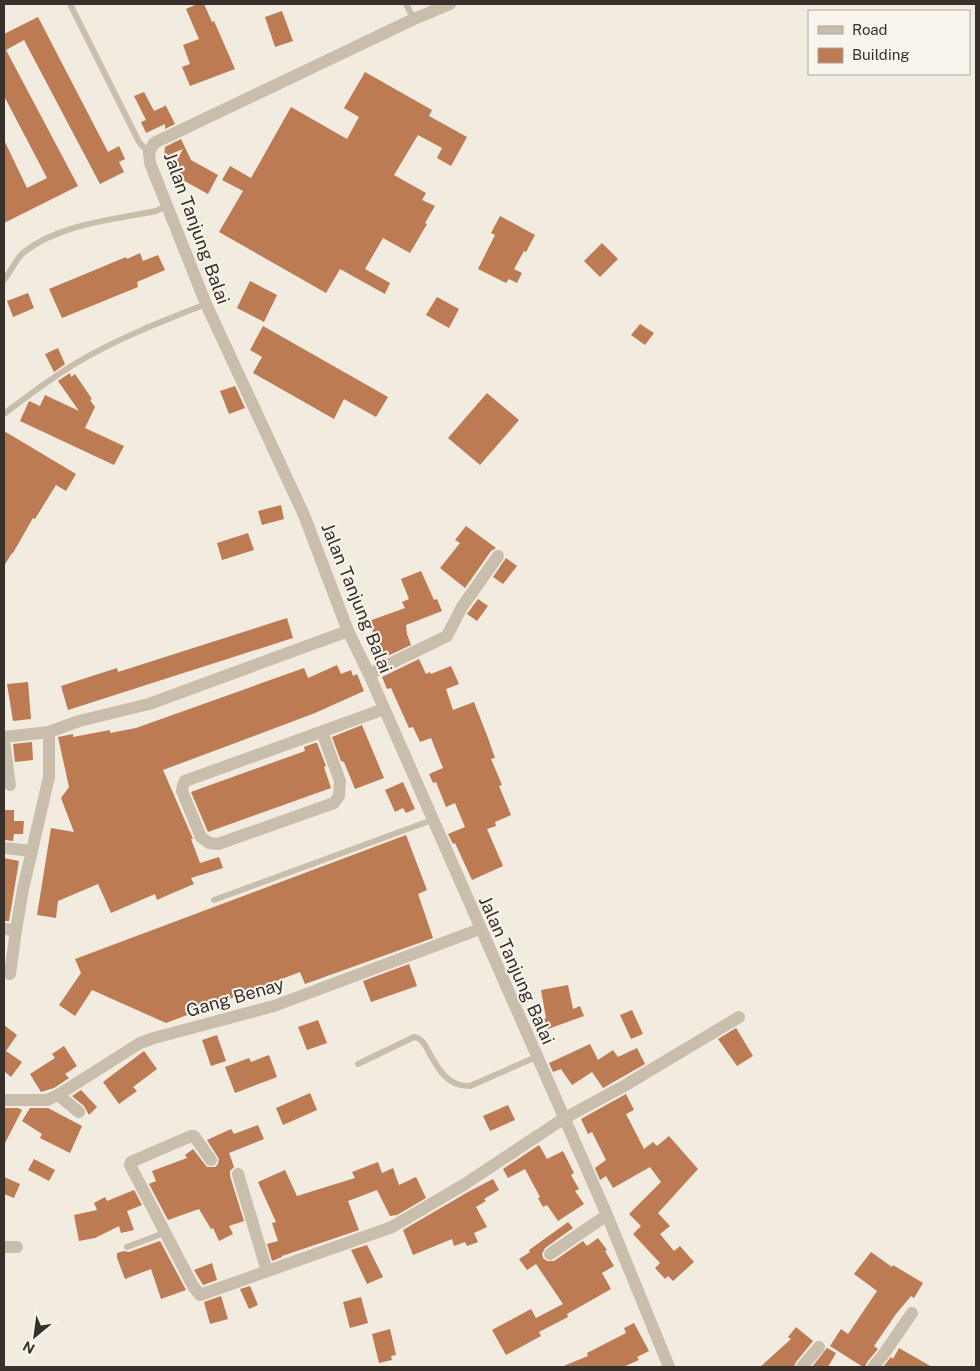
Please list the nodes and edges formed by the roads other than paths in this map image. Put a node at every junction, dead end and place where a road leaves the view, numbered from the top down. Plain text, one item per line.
1 (70, 4) edge
2 (406, 4) edge
3 (450, 4) edge
4 (414, 19) junction
5 (149, 153) junction
6 (167, 206) junction
7 (4, 280) edge
8 (206, 304) junction
9 (4, 414) edge
10 (498, 556) dead end
11 (348, 631) junction
12 (369, 674) junction
13 (384, 709) junction
14 (49, 732) junction
15 (322, 732) junction
16 (4, 737) edge
17 (4, 741) edge
18 (10, 785) dead end
19 (432, 820) junction
20 (4, 848) edge
21 (32, 851) junction
22 (214, 900) dead end
23 (10, 929) edge
24 (480, 929) junction
25 (10, 974) dead end
26 (739, 1017) dead end
27 (536, 1057) junction
28 (358, 1064) dead end
29 (58, 1094) junction
30 (4, 1100) edge
31 (79, 1112) dead end
32 (563, 1119) junction
33 (211, 1160) dead end
34 (238, 1174) dead end
35 (607, 1215) junction
36 (164, 1233) junction
37 (4, 1247) edge
38 (17, 1247) dead end
39 (127, 1247) dead end
40 (550, 1254) dead end
41 (266, 1271) junction
42 (912, 1313) dead end
43 (819, 1348) dead end
44 (669, 1367) edge
45 (802, 1367) edge
46 (873, 1367) edge

1 - 5 lane
2 - 4 lane
3 - 4 street, Jalan Tanjung Balai
4 - 5 street, Jalan Tanjung Balai
5 - 6 street, Jalan Tanjung Balai
6 - 7 lane
6 - 8 street, Jalan Tanjung Balai
8 - 9 lane
8 - 11 street, Jalan Tanjung Balai
10 - 12 street
11 - 12 street, Jalan Tanjung Balai
11 - 14 street
12 - 13 street, Jalan Tanjung Balai
13 - 15 street
13 - 19 street, Jalan Tanjung Balai
14 - 16 street
14 - 21 street
15 - 15 street
17 - 18 street
19 - 22 lane
19 - 24 street, Jalan Tanjung Balai
20 - 21 street
21 - 23 street
23 - 25 street
24 - 27 street, Jalan Tanjung Balai
24 - 29 street, Gang Benay
26 - 32 street
27 - 28 lane
27 - 32 street, Jalan Tanjung Balai
29 - 30 street, Gang Benay
29 - 31 street
32 - 35 street, Jalan Tanjung Balai
32 - 41 street
33 - 36 street
34 - 41 street
35 - 40 street
35 - 44 street, Jalan Tanjung Balai
36 - 39 lane
36 - 41 street
37 - 38 street
42 - 46 street
43 - 45 street

